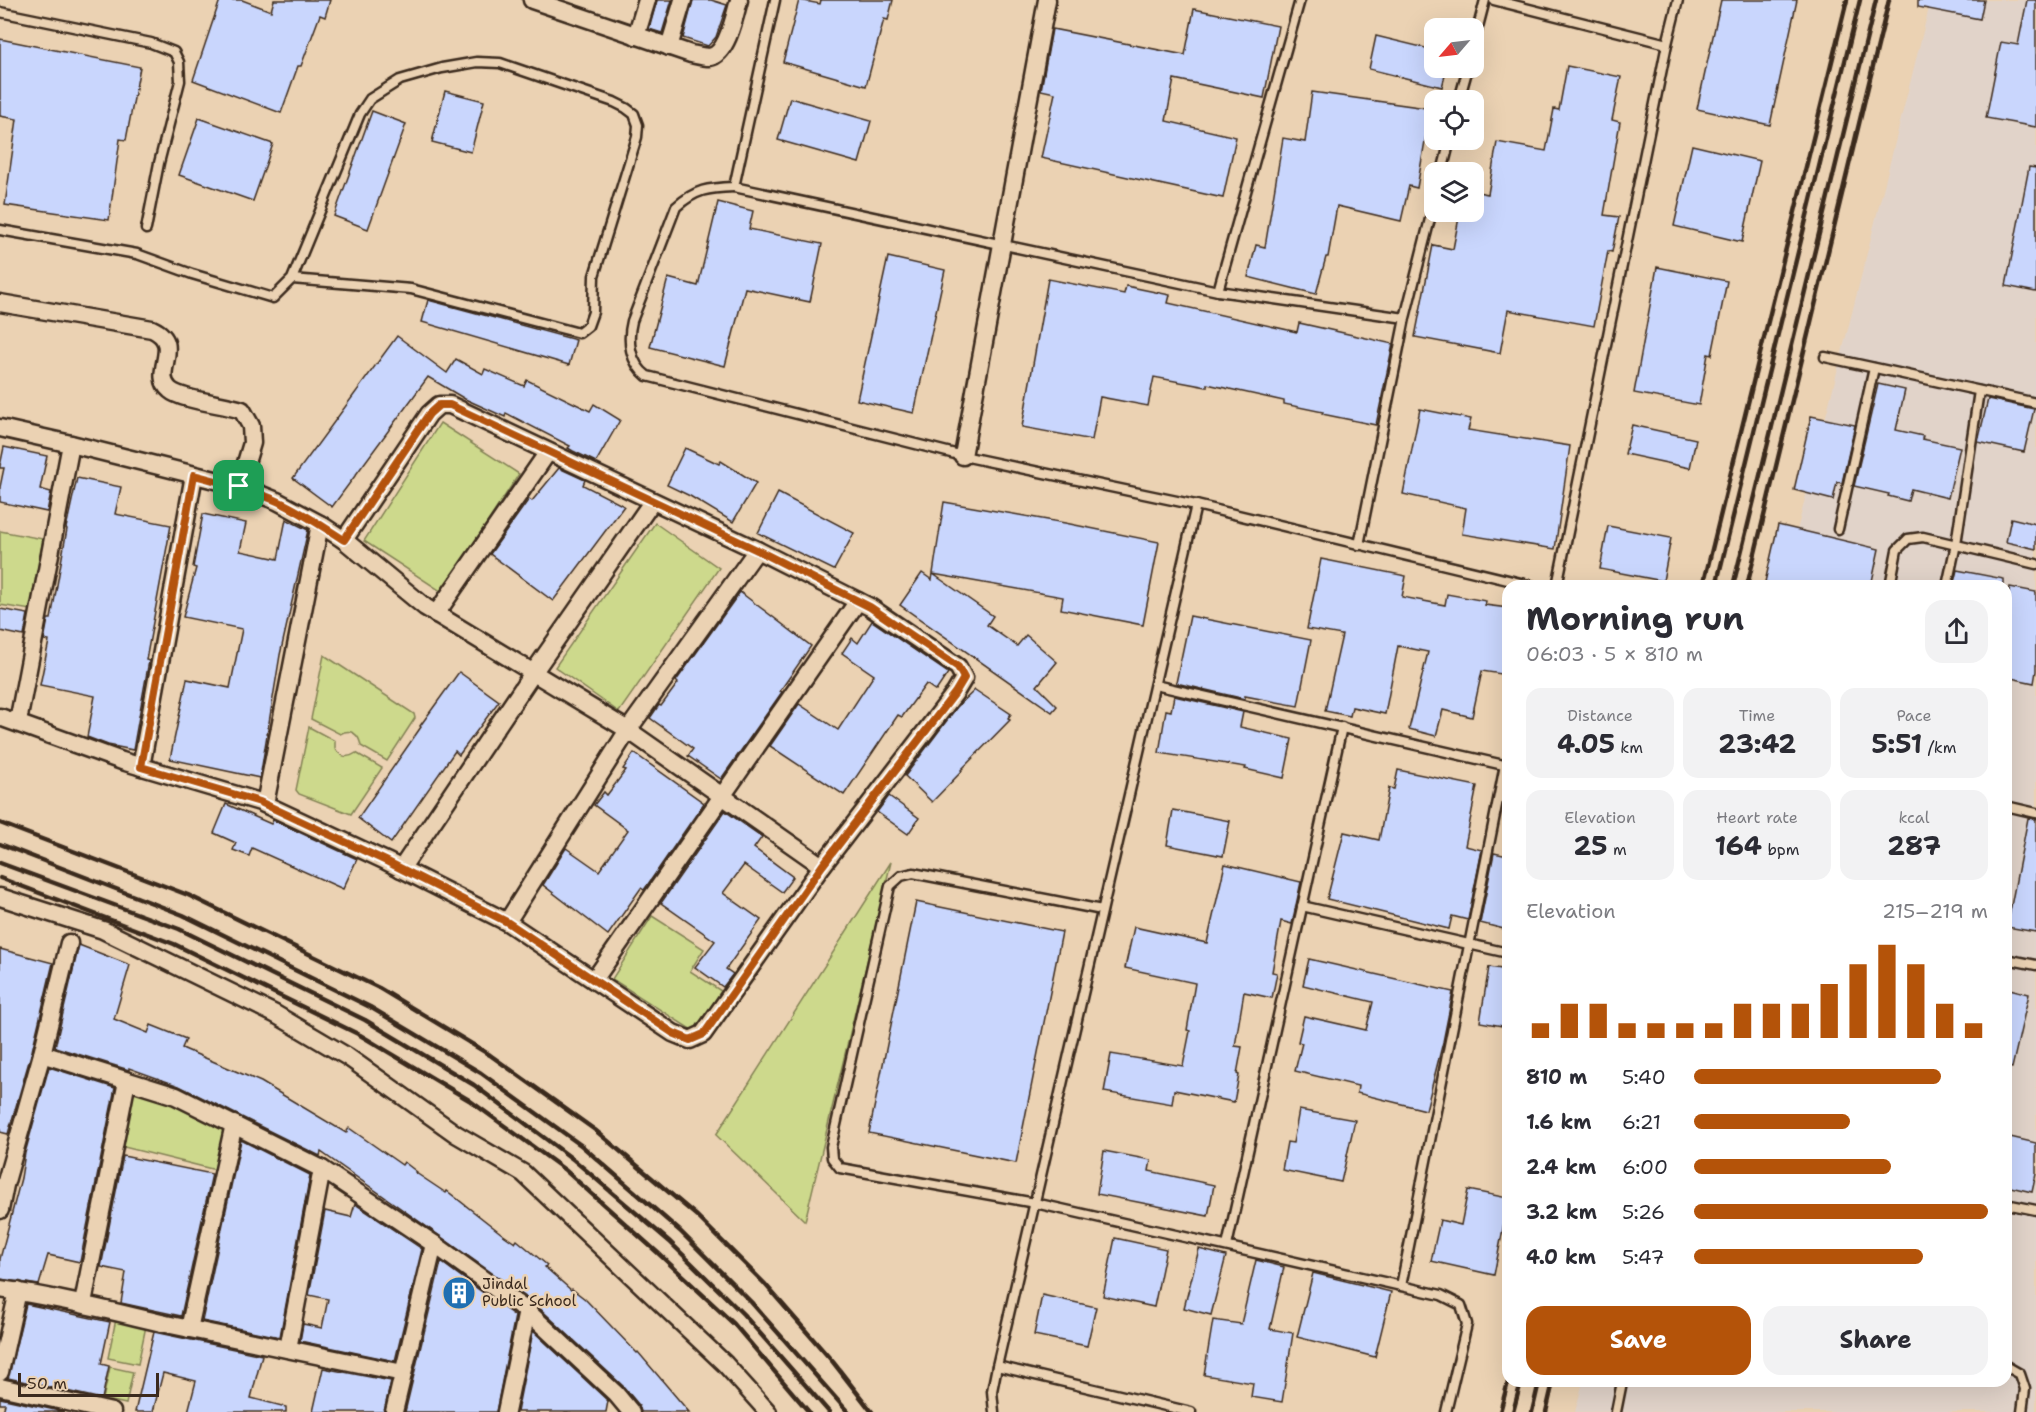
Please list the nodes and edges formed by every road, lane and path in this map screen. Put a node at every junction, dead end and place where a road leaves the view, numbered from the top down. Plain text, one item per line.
1 (647, 0) edge
2 (683, 0) edge
3 (740, 0) edge
4 (775, 0) edge
5 (1047, 0) edge
6 (1300, 0) edge
7 (1485, 0) edge
8 (1494, 0) edge
9 (1678, 0) edge
10 (542, 2) edge
11 (0, 12) edge
12 (1480, 18) edge
13 (636, 36) junction
14 (1667, 44) junction
15 (669, 47) junction
16 (734, 187) junction
17 (1429, 222) edge
18 (146, 229) dead end
19 (0, 230) edge
20 (1002, 246) junction
21 (292, 279) junction
22 (1218, 291) junction
23 (0, 303) edge
24 (1405, 318) junction
25 (1825, 357) dead end
26 (1874, 368) junction
27 (1979, 391) junction
28 (2036, 404) edge
29 (0, 428) edge
30 (71, 444) junction
31 (548, 452) junction
32 (963, 456) junction
33 (194, 475) junction
34 (239, 486) junction
35 (652, 502) junction
36 (1196, 505) junction
37 (320, 524) junction
38 (1838, 529) dead end
39 (344, 540) junction
40 (1956, 544) junction
41 (1359, 545) junction
42 (757, 550) junction
43 (2036, 564) edge
44 (1508, 580) edge
45 (1558, 580) edge
46 (1891, 580) edge
47 (1948, 580) edge
48 (858, 601) junction
49 (436, 614) junction
50 (533, 673) junction
51 (1155, 684) junction
52 (0, 717) edge
53 (18, 722) junction
54 (1342, 727) junction
55 (628, 730) junction
56 (1502, 764) edge
57 (141, 767) junction
58 (1502, 784) edge
59 (722, 795) junction
60 (265, 804) junction
61 (2012, 807) edge
62 (2036, 813) edge
63 (822, 866) junction
64 (401, 869) junction
65 (0, 897) edge
66 (1302, 906) junction
67 (1102, 910) junction
68 (507, 922) junction
69 (69, 943) dead end
70 (1469, 945) junction
71 (1502, 952) edge
72 (2012, 960) edge
73 (2036, 965) edge
74 (594, 980) junction
75 (42, 1054) junction
76 (127, 1081) junction
77 (234, 1124) junction
78 (322, 1168) junction
79 (4, 1173) edge
80 (1035, 1203) junction
81 (2012, 1205) edge
82 (0, 1210) edge
83 (2036, 1210) edge
84 (434, 1244) junction
85 (1227, 1246) junction
86 (1401, 1286) junction
87 (0, 1289) edge
88 (18, 1291) junction
89 (83, 1303) junction
90 (527, 1311) junction
91 (189, 1329) junction
92 (288, 1349) junction
93 (997, 1366) junction
94 (2012, 1369) edge
95 (0, 1372) edge
96 (403, 1373) junction
97 (0, 1387) edge
98 (1621, 1387) edge
99 (616, 1394) junction
100 (112, 1412) edge
101 (394, 1412) edge
102 (506, 1412) edge
103 (612, 1412) edge
104 (631, 1412) edge
105 (768, 1412) edge
106 (994, 1412) edge
107 (1191, 1412) edge
108 (1446, 1412) edge
109 (1616, 1412) edge
110 (2022, 1412) edge

1 - 13 street
2 - 15 street
3 - 15 street
4 - 16 lane
5 - 20 street
6 - 22 lane
7 - 12 lane
8 - 14 lane
9 - 14 lane
10 - 13 street
11 - 18 lane
13 - 15 street
14 - 45 lane
16 - 20 lane
16 - 32 lane
17 - 24 lane
19 - 21 lane
20 - 22 lane
20 - 32 street
21 - 21 lane
22 - 24 lane
23 - 34 street
24 - 41 lane
25 - 26 lane
26 - 27 lane
26 - 38 lane
27 - 28 lane
27 - 40 lane
29 - 30 street
30 - 33 street
30 - 53 street
31 - 35 street
31 - 39 street
31 - 49 street
32 - 36 lane
33 - 34 street
33 - 57 street
34 - 37 street
35 - 42 street
35 - 50 street
36 - 41 lane
36 - 51 lane
37 - 39 street
37 - 60 street
39 - 49 street
40 - 43 lane
40 - 46 lane
40 - 47 lane
41 - 44 lane
42 - 48 street
42 - 55 street
48 - 59 street
48 - 63 street
49 - 50 street
50 - 55 street
50 - 64 street
51 - 54 lane
51 - 67 lane
52 - 53 street
53 - 57 street
54 - 56 lane
54 - 66 lane
55 - 59 street
55 - 68 street
57 - 60 street
58 - 70 lane
59 - 63 street
59 - 74 street
60 - 64 street
61 - 62 lane
63 - 74 street
64 - 68 street
65 - 105 street
66 - 70 lane
66 - 85 lane
67 - 80 lane
67 - 80 lane
68 - 74 street
69 - 75 street
70 - 71 lane
70 - 86 lane
72 - 73 lane
75 - 76 street
75 - 79 street
76 - 77 street
76 - 89 street
77 - 78 street
77 - 91 street
78 - 84 street
78 - 92 street
79 - 82 street
80 - 85 lane
80 - 93 lane
81 - 83 lane
84 - 90 street
84 - 96 street
85 - 86 lane
86 - 108 lane
87 - 88 street
88 - 89 street
88 - 95 street
89 - 91 street
90 - 99 street
90 - 102 street
91 - 92 street
92 - 96 street
93 - 106 lane
93 - 107 lane
94 - 110 lane
96 - 101 street
97 - 100 street
98 - 109 lane
99 - 103 street
99 - 104 street

